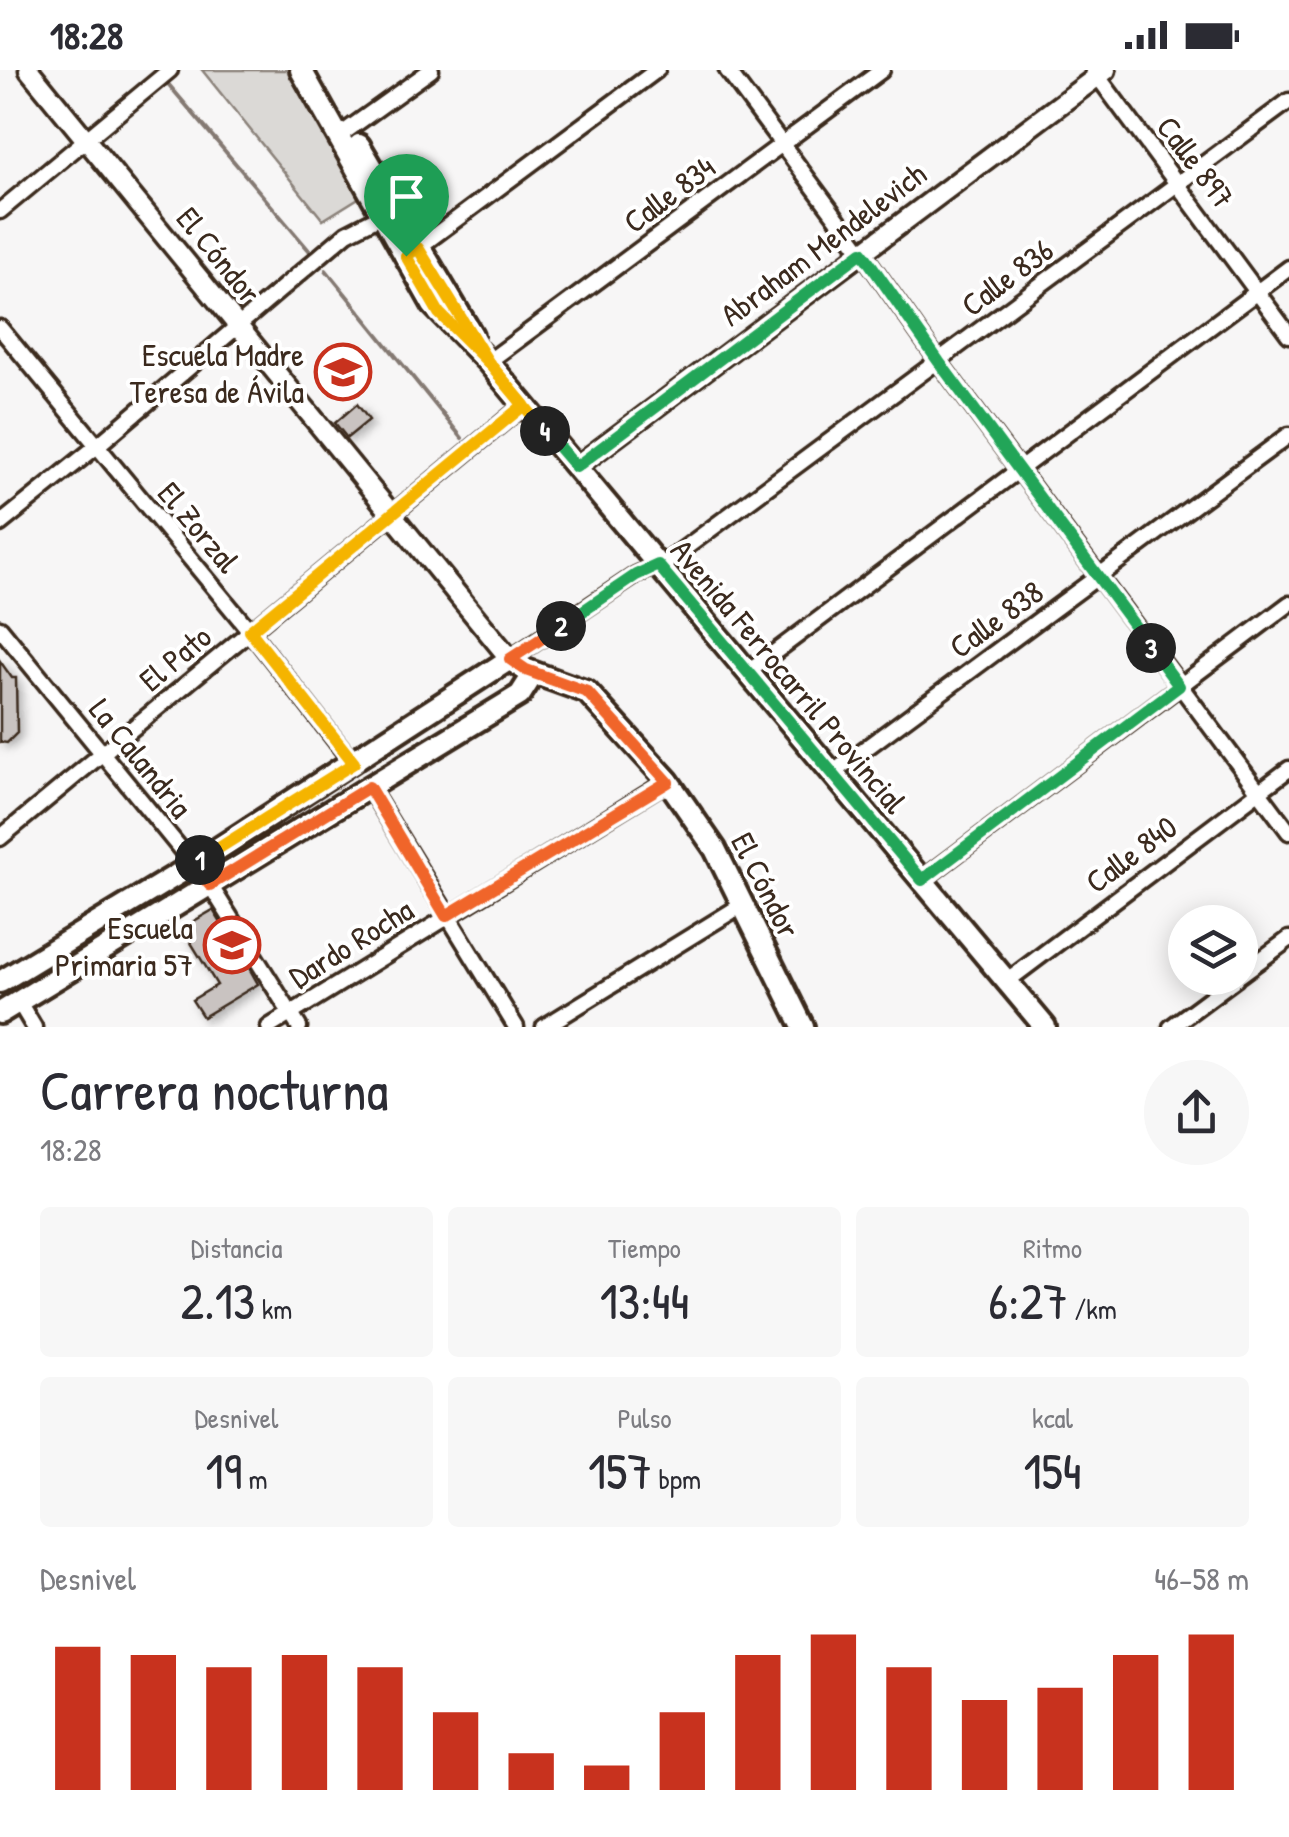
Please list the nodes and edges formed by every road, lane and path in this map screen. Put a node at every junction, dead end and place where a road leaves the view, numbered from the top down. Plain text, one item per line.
1 (29, 70) edge
2 (170, 70) edge
3 (300, 70) edge
4 (316, 70) edge
5 (431, 70) edge
6 (657, 70) edge
7 (727, 70) edge
8 (882, 70) edge
9 (1099, 72) edge
10 (1289, 101) edge
11 (344, 132) junction
12 (87, 140) junction
13 (781, 145) junction
14 (1178, 184) junction
15 (0, 211) edge
16 (382, 215) junction
17 (412, 252) junction
18 (862, 252) junction
19 (1289, 268) edge
20 (1258, 292) junction
21 (239, 326) junction
22 (0, 328) edge
23 (1289, 335) edge
24 (488, 362) junction
25 (939, 362) junction
26 (524, 405) junction
27 (1289, 435) edge
28 (97, 446) junction
29 (576, 467) junction
30 (1019, 468) junction
31 (394, 514) junction
32 (0, 524) edge
33 (658, 565) junction
34 (1100, 577) junction
35 (1289, 604) edge
36 (0, 628) edge
37 (250, 631) junction
38 (510, 659) junction
39 (534, 672) junction
40 (747, 673) junction
41 (1179, 686) junction
42 (103, 754) junction
43 (354, 763) junction
44 (1289, 770) edge
45 (832, 774) junction
46 (668, 782) junction
47 (369, 787) junction
48 (1259, 792) junction
49 (1289, 832) edge
50 (0, 838) edge
51 (193, 865) junction
52 (922, 880) junction
53 (210, 885) junction
54 (742, 906) junction
55 (446, 916) junction
56 (1289, 939) edge
57 (1258, 962) edge
58 (0, 982) edge
59 (1006, 982) junction
60 (1214, 995) edge
61 (19, 1002) junction
62 (0, 1014) edge
63 (295, 1020) edge
64 (34, 1027) edge
65 (268, 1027) edge
66 (516, 1027) edge
67 (544, 1027) edge
68 (803, 1027) edge
69 (1045, 1027) edge
70 (1171, 1027) edge

1 - 12 street, El Cóndor
2 - 12 street
3 - 11 main road
4 - 11 main road
5 - 11 street
6 - 17 street
7 - 13 street
8 - 13 street, Calle 834
9 - 14 street, Calle 897
9 - 18 street, Abraham Mendelevich
10 - 14 street, Calle 836
11 - 16 main road
11 - 17 main road
12 - 15 street
12 - 21 street, El Cóndor
13 - 18 street
13 - 24 street, Calle 834
14 - 20 street, Calle 897
14 - 25 street, Calle 836
16 - 17 main road
16 - 21 street
17 - 24 main road, Avenida Ferrocarril Provincial
18 - 25 street
18 - 29 street, Abraham Mendelevich
19 - 20 street
20 - 23 street, Calle 897
20 - 30 street
21 - 28 street
21 - 31 street, El Cóndor
22 - 28 street, El Zorzal
24 - 26 main road, Avenida Ferrocarril Provincial
25 - 30 street
25 - 33 street, Calle 836
26 - 29 main road, Avenida Ferrocarril Provincial
26 - 31 street, El Pato
27 - 34 street, Calle 838
28 - 32 street
28 - 37 street, El Zorzal
29 - 33 main road, Avenida Ferrocarril Provincial
30 - 34 street
30 - 40 street
31 - 37 street, El Pato
31 - 38 street, El Cóndor
33 - 38 street, Calle 836
33 - 40 main road, Avenida Ferrocarril Provincial
34 - 41 street
34 - 45 street, Calle 838
35 - 41 street
36 - 42 street, La Calandria
37 - 42 street, El Pato
37 - 43 street, El Zorzal
38 - 39 main road, El Cóndor
38 - 43 main road
39 - 46 main road, El Cóndor
39 - 47 main road
40 - 45 main road, Avenida Ferrocarril Provincial
41 - 48 street
41 - 52 street
42 - 50 street, El Pato
42 - 51 street, La Calandria
43 - 51 main road
44 - 48 street, Calle 840
45 - 52 main road, Avenida Ferrocarril Provincial
46 - 54 main road, El Cóndor
46 - 55 street, Dardo Rocha
47 - 53 main road
47 - 55 street
48 - 49 street
48 - 59 street, Calle 840
51 - 53 street, La Calandria
51 - 58 main road
52 - 59 main road, Avenida Ferrocarril Provincial
53 - 61 main road
53 - 63 street, La Calandria
54 - 67 street
54 - 68 main road, El Cóndor
55 - 63 street, Dardo Rocha
55 - 66 street
56 - 57 street
59 - 69 main road, Avenida Ferrocarril Provincial
60 - 70 street
61 - 62 main road
61 - 64 street
63 - 65 street, Dardo Rocha

